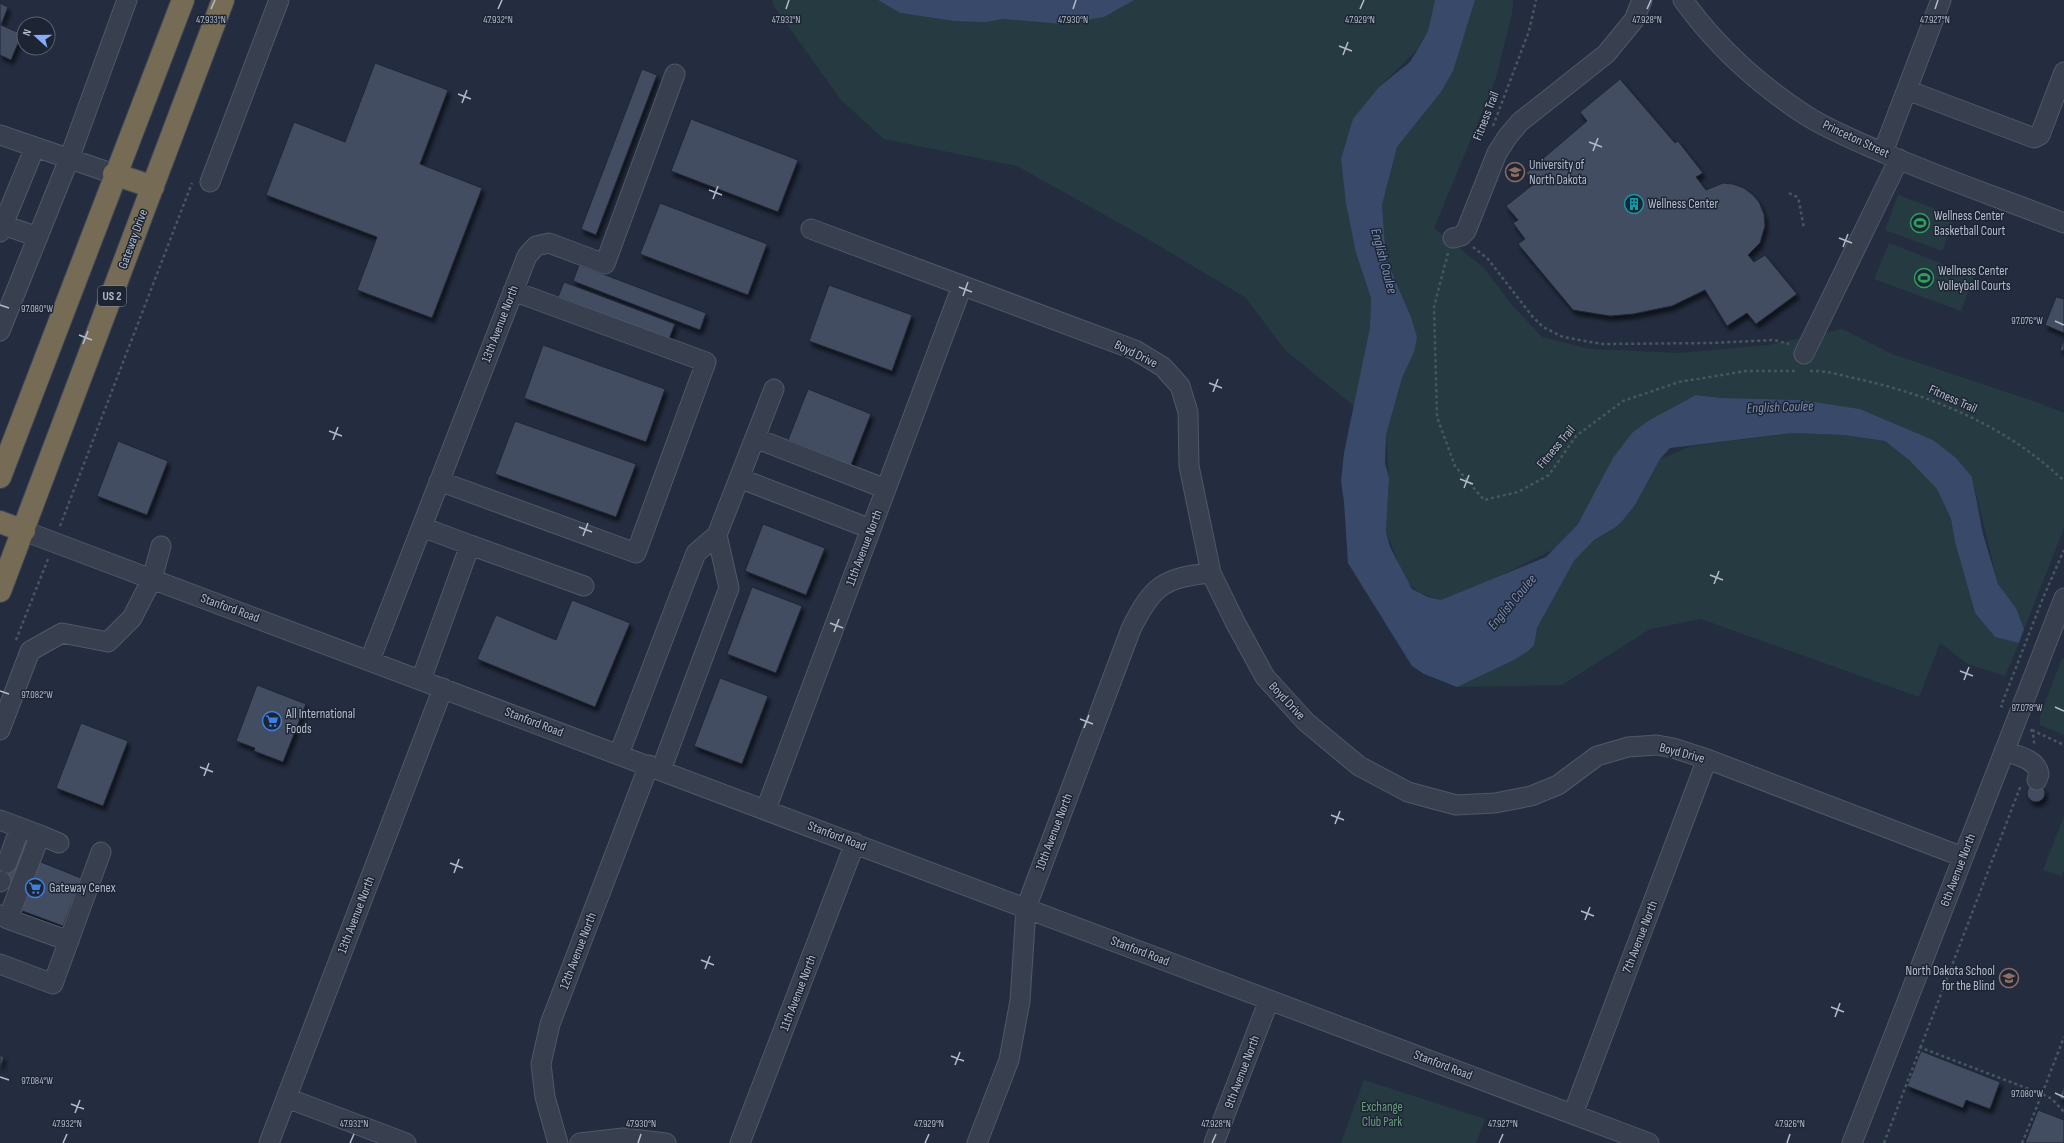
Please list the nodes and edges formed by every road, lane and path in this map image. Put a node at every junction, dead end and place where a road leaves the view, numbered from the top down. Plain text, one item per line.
1 (127, 0) edge
2 (183, 0) edge
3 (223, 0) edge
4 (279, 0) edge
5 (1536, 0) edge
6 (1642, 0) edge
7 (1683, 0) edge
8 (1941, 0) edge
9 (2064, 72) edge
10 (675, 74) dead end
11 (1907, 90) junction
12 (1491, 132) dead end
13 (0, 135) edge
14 (35, 147) junction
15 (1891, 156) junction
16 (69, 159) junction
17 (114, 174) junction
18 (202, 179) joint
19 (152, 187) junction
20 (1789, 193) dead end
21 (2064, 223) edge
22 (1, 227) edge
23 (811, 229) dead end
24 (1804, 229) dead end
25 (38, 237) junction
26 (1452, 238) junction
27 (962, 286) junction
28 (513, 291) junction
29 (0, 331) edge
30 (1805, 365) junction
31 (1817, 370) junction
32 (774, 389) dead end
33 (754, 438) junction
34 (0, 477) edge
35 (739, 478) junction
36 (439, 481) junction
37 (2064, 481) edge
38 (886, 489) junction
39 (0, 522) edge
40 (422, 527) junction
41 (871, 529) junction
42 (24, 531) junction
43 (717, 535) junction
44 (54, 542) junction
45 (470, 545) junction
46 (161, 546) dead end
47 (1211, 573) junction
48 (152, 579) junction
49 (584, 586) dead end
50 (0, 591) edge
51 (2063, 605) edge
52 (14, 645) dead end
53 (370, 660) junction
54 (421, 680) junction
55 (442, 688) junction
56 (2031, 729) dead end
57 (0, 730) edge
58 (2004, 751) junction
59 (619, 754) junction
60 (1707, 759) junction
61 (2030, 761) junction
62 (655, 768) junction
63 (2037, 780) dead end
64 (766, 809) junction
65 (0, 820) edge
66 (20, 828) junction
67 (40, 835) junction
68 (59, 843) dead end
69 (855, 843) junction
70 (101, 852) dead end
71 (1963, 856) junction
72 (7, 863) dead end
73 (1026, 908) junction
74 (4, 917) edge
75 (69, 941) junction
76 (0, 964) edge
77 (1269, 1000) junction
78 (2064, 1037) edge
79 (1919, 1047) junction
80 (2042, 1094) junction
81 (286, 1098) junction
82 (2064, 1112) edge
83 (1573, 1114) junction
84 (269, 1143) edge
85 (406, 1143) edge
86 (558, 1143) edge
87 (580, 1143) edge
88 (666, 1143) edge
89 (740, 1143) edge
90 (977, 1143) edge
91 (1214, 1143) edge
92 (1649, 1143) edge
93 (1852, 1143) edge
94 (1884, 1143) edge
95 (2022, 1143) edge

1 - 16 street
2 - 17 highway
3 - 19 highway, Gateway Drive / US 2
4 - 18 street
5 - 12 path, Fitness Trail
6 - 26 street
7 - 15 street, Princeton Street
8 - 11 street
9 - 11 street
10 - 28 street, 13th Avenue North
11 - 15 street
13 - 14 street
14 - 16 street
14 - 22 street
15 - 21 street, Princeton Street
15 - 30 street
16 - 17 street
16 - 25 street
17 - 19 highway
17 - 34 highway
18 - 44 path
19 - 42 highway, Gateway Drive / US 2
20 - 24 path
22 - 25 street
23 - 27 street, Boyd Drive
25 - 29 street
26 - 30 path
26 - 30 path, Fitness Trail
27 - 38 street, 11th Avenue North
27 - 47 street, Boyd Drive
28 - 36 street, 13th Avenue North
28 - 36 street
30 - 31 path
30 - 31 path, Fitness Trail
31 - 37 path, Fitness Trail
32 - 33 street
33 - 35 street
33 - 38 street
35 - 41 street
35 - 43 street
36 - 40 street, 13th Avenue North
38 - 41 street, 11th Avenue North
39 - 42 highway
40 - 45 street
40 - 53 street, 13th Avenue North
41 - 64 street, 11th Avenue North
42 - 44 street, Stanford Road
42 - 50 highway, Gateway Drive / US 2
43 - 59 street
43 - 62 street, 12th Avenue North
44 - 48 street, Stanford Road
44 - 52 path
45 - 49 street
45 - 54 street
46 - 48 street
47 - 60 street, Boyd Drive
47 - 73 street, 10th Avenue North
48 - 53 street, Stanford Road
48 - 57 street
51 - 58 street, 6th Avenue North
53 - 54 street, Stanford Road
54 - 55 street, Stanford Road
55 - 59 street, Stanford Road
55 - 81 street, 13th Avenue North
56 - 61 path
58 - 61 street
58 - 71 street, 6th Avenue North
59 - 62 street, Stanford Road
60 - 71 street, Boyd Drive
60 - 83 street, 7th Avenue North
61 - 63 street
61 - 79 path
62 - 64 street, Stanford Road
62 - 86 street, 12th Avenue North
64 - 69 street, Stanford Road
65 - 66 street
66 - 67 street
66 - 72 street
67 - 68 street
67 - 74 street
69 - 73 street, Stanford Road
69 - 89 street, 11th Avenue North
70 - 75 street
71 - 93 street, 6th Avenue North
73 - 77 street, Stanford Road
73 - 90 street, 10th Avenue North
74 - 75 street
75 - 76 street
77 - 83 street, Stanford Road
77 - 91 street, 9th Avenue North
78 - 80 path
79 - 80 path
79 - 94 path
80 - 82 path
80 - 95 path
81 - 84 street, 13th Avenue North
81 - 85 street
83 - 92 street, Stanford Road
87 - 88 street

